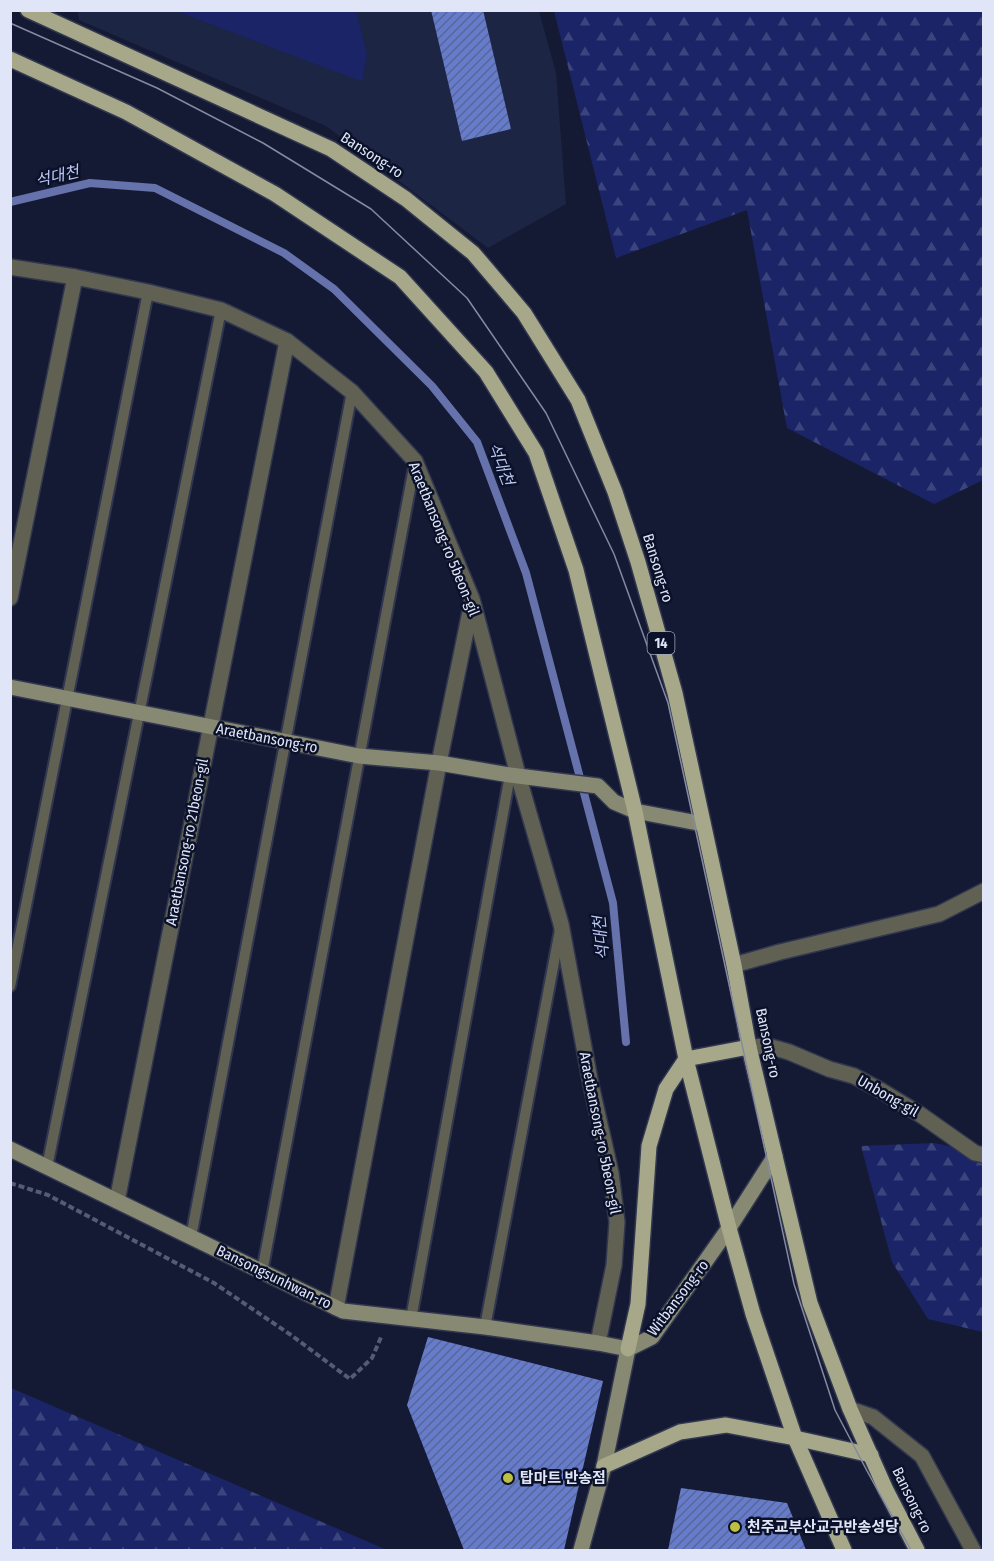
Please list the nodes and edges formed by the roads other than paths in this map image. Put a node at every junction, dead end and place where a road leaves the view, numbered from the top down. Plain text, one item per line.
1 (28, 10) edge
2 (10, 59) edge
3 (10, 267) edge
4 (75, 276) junction
5 (148, 292) junction
6 (220, 310) junction
7 (287, 341) junction
8 (352, 392) junction
9 (415, 461) junction
10 (10, 598) edge
11 (472, 599) junction
12 (10, 687) edge
13 (69, 699) junction
14 (139, 712) junction
15 (210, 726) junction
16 (285, 741) junction
17 (359, 756) junction
18 (439, 764) junction
19 (518, 775) junction
20 (635, 811) junction
21 (703, 824) junction
22 (984, 891) edge
23 (561, 924) junction
24 (734, 965) junction
25 (10, 986) edge
26 (749, 1047) junction
27 (686, 1059) junction
28 (10, 1149) edge
29 (984, 1155) edge
30 (775, 1156) junction
31 (47, 1167) junction
32 (117, 1201) junction
33 (729, 1228) junction
34 (191, 1237) junction
35 (262, 1272) junction
36 (336, 1308) junction
37 (411, 1319) junction
38 (484, 1327) junction
39 (598, 1343) junction
40 (628, 1349) junction
41 (850, 1409) junction
42 (795, 1438) junction
43 (871, 1455) junction
44 (604, 1466) junction
45 (582, 1551) edge
46 (844, 1551) edge
47 (917, 1551) edge
48 (973, 1551) edge

1 - 21 main road, Bansong-ro / 14
2 - 20 main road
3 - 4 street, Araetbansong-ro 5beon-gil
4 - 5 street, Araetbansong-ro 5beon-gil
4 - 10 street
5 - 6 street, Araetbansong-ro 5beon-gil
5 - 13 lane
6 - 7 street, Araetbansong-ro 5beon-gil
6 - 14 lane
7 - 8 street, Araetbansong-ro 5beon-gil
7 - 15 street, Araetbansong-ro 21beon-gil
8 - 9 street, Araetbansong-ro 5beon-gil
8 - 16 lane
9 - 11 street, Araetbansong-ro 5beon-gil
9 - 17 lane
11 - 18 street
11 - 19 street, Araetbansong-ro 5beon-gil
12 - 13 main road, Araetbansong-ro
13 - 14 main road, Araetbansong-ro
13 - 25 lane
14 - 15 main road, Araetbansong-ro
14 - 31 lane
15 - 16 main road, Araetbansong-ro
15 - 32 street, Araetbansong-ro 21beon-gil
16 - 17 main road, Araetbansong-ro
16 - 34 lane
17 - 18 main road, Araetbansong-ro
17 - 35 lane
18 - 19 main road, Araetbansong-ro
18 - 36 street
19 - 20 main road, Araetbansong-ro
19 - 23 street, Araetbansong-ro 5beon-gil
19 - 37 lane
20 - 21 main road
20 - 27 main road
21 - 24 main road, Bansong-ro / 14
22 - 24 street
23 - 38 lane, Araetbansong-ro 5beon-gil
23 - 39 street, Araetbansong-ro 5beon-gil
24 - 26 main road, Bansong-ro / 14
26 - 27 main road
26 - 29 street, Unbong-gil
26 - 30 main road, Bansong-ro / 14
27 - 33 main road
27 - 40 main road
28 - 31 main road, Bansongsunhwan-ro
30 - 33 main road, Witbansong-ro
30 - 41 main road, Bansong-ro / 14
31 - 32 main road, Bansongsunhwan-ro
32 - 34 main road, Bansongsunhwan-ro
33 - 40 main road, Witbansong-ro
33 - 42 main road
34 - 35 main road, Bansongsunhwan-ro
35 - 36 main road, Bansongsunhwan-ro
36 - 37 main road, Bansongsunhwan-ro
37 - 38 main road, Bansongsunhwan-ro
38 - 39 main road, Bansongsunhwan-ro
39 - 40 main road, Bansongsunhwan-ro
40 - 44 main road
41 - 43 main road, Bansong-ro / 14
41 - 48 street
42 - 43 main road
42 - 44 main road
42 - 46 main road
43 - 47 main road, Bansong-ro / 14
44 - 45 main road

